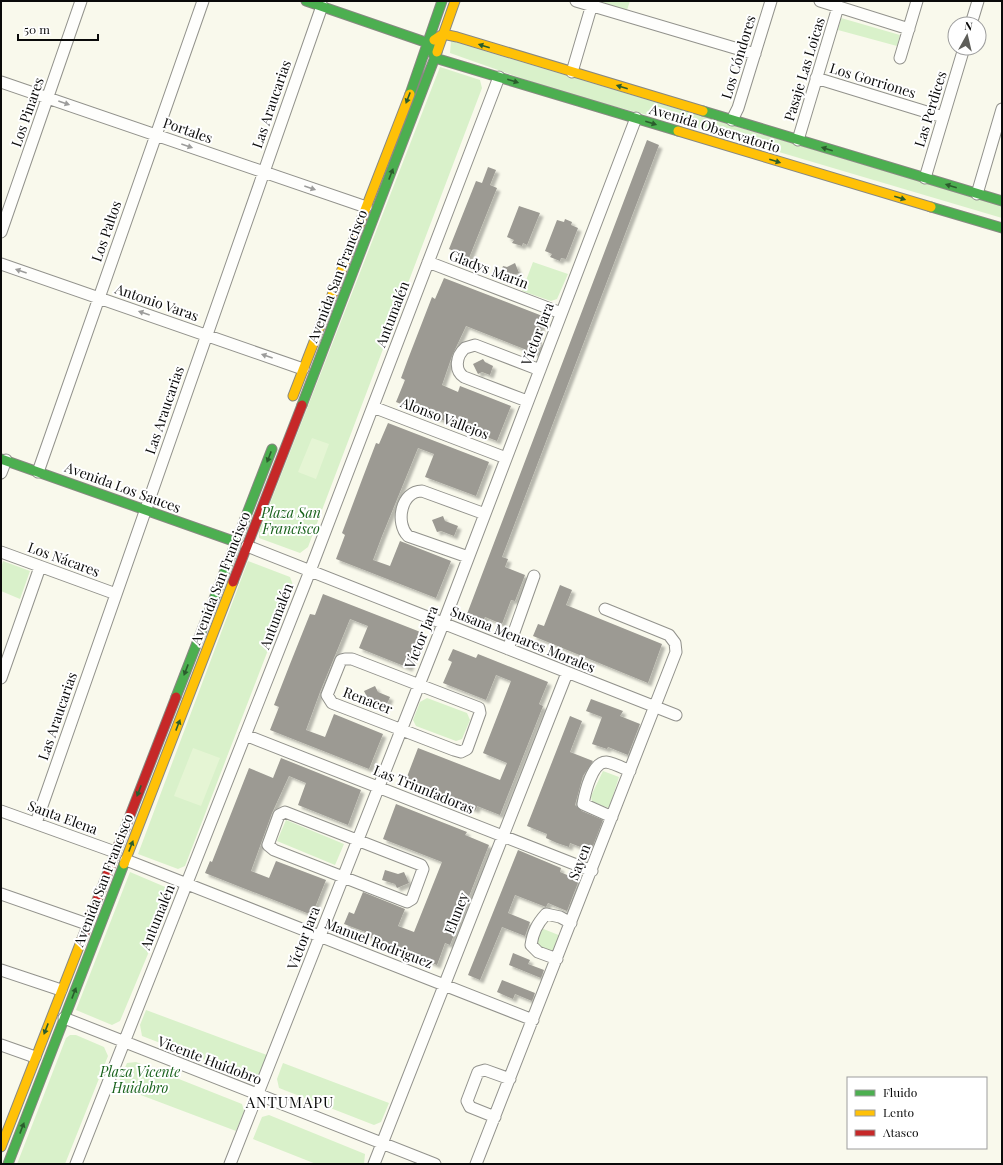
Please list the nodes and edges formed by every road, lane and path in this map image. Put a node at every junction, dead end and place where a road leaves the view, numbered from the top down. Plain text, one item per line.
1 (81, 1) edge
2 (203, 1) edge
3 (306, 1) edge
4 (442, 1) edge
5 (455, 1) edge
6 (576, 1) edge
7 (771, 1) edge
8 (820, 1) edge
9 (917, 1) edge
10 (978, 1) edge
11 (592, 3) edge
12 (322, 6) junction
13 (838, 7) junction
14 (973, 16) edge
15 (909, 29) junction
16 (443, 34) junction
17 (428, 43) junction
18 (755, 54) junction
19 (962, 56) edge
20 (435, 58) junction
21 (900, 58) dead end
22 (572, 72) junction
23 (499, 77) junction
24 (816, 78) junction
25 (1, 82) edge
26 (48, 98) junction
27 (1002, 109) edge
28 (943, 117) junction
29 (636, 118) junction
30 (727, 127) junction
31 (156, 135) junction
32 (798, 140) junction
33 (711, 142) junction
34 (264, 172) junction
35 (925, 178) junction
36 (977, 194) junction
37 (1002, 201) edge
38 (366, 207) junction
39 (1002, 228) edge
40 (1, 232) edge
41 (428, 262) junction
42 (1, 264) edge
43 (99, 298) junction
44 (561, 313) junction
45 (206, 335) junction
46 (303, 369) junction
47 (540, 370) junction
48 (528, 402) junction
49 (290, 403) dead end
50 (372, 407) junction
51 (276, 440) dead end
52 (506, 458) junction
53 (3, 459) edge
54 (38, 472) junction
55 (1, 473) edge
56 (145, 510) junction
57 (485, 514) junction
58 (236, 542) junction
59 (247, 546) junction
60 (1, 552) edge
61 (468, 557) junction
62 (40, 567) junction
63 (310, 571) junction
64 (534, 576) dead end
65 (116, 594) junction
66 (605, 609) dead end
67 (443, 624) junction
68 (508, 649) junction
69 (3, 666) edge
70 (567, 672) junction
71 (1, 678) edge
72 (419, 684) junction
73 (654, 707) junction
74 (676, 715) dead end
75 (401, 729) junction
76 (245, 735) junction
77 (630, 771) junction
78 (378, 787) junction
79 (1, 810) edge
80 (612, 817) junction
81 (36, 823) junction
82 (503, 836) junction
83 (358, 839) junction
84 (115, 852) junction
85 (126, 860) junction
86 (592, 871) junction
87 (342, 877) junction
88 (187, 884) junction
89 (1, 894) edge
90 (571, 923) junction
91 (87, 924) junction
92 (320, 936) junction
93 (557, 959) junction
94 (1, 970) edge
95 (444, 985) junction
96 (61, 990) junction
97 (64, 1018) junction
98 (533, 1020) junction
99 (124, 1042) junction
100 (1, 1045) edge
101 (35, 1057) junction
102 (510, 1079) junction
103 (257, 1094) junction
104 (495, 1117) junction
105 (6, 1120) edge
106 (382, 1143) junction
107 (1, 1147) edge
108 (8, 1164) edge
109 (76, 1164) edge
110 (230, 1164) edge
111 (374, 1164) edge
112 (435, 1164) edge
113 (476, 1164) edge

1 - 26 street, Los Pinares
2 - 31 street, Los Paltos
3 - 12 main road
4 - 17 main road, Avenida San Francisco
5 - 16 main road, Avenida San Francisco
6 - 11 street
7 - 18 street, Los Cóndores
8 - 13 street
9 - 15 street
10 - 14 street
11 - 18 street
11 - 22 street
12 - 17 main road
12 - 34 street, Las Araucarias
13 - 15 street
13 - 24 street, Pasaje Las Loicas
15 - 21 street
16 - 17 main road
16 - 20 main road, Avenida San Francisco
22 -> 16 main road, Avenida Observatorio
17 - 20 main road
17 -> 38 main road, Avenida San Francisco
18 - 30 street, Los Cóndores
19 - 28 street, Las Perdices
20 - 23 main road, Avenida Observatorio
59 -> 20 main road, Avenida San Francisco
30 -> 22 main road, Avenida Observatorio
23 -> 29 main road, Avenida Observatorio
23 - 41 street, Antumalén
24 - 28 street, Los Gorriones
24 - 32 street, Pasaje Las Loicas
25 - 26 street, Portales
26 -> 31 street, Portales
26 - 40 street, Los Pinares
27 - 36 street
28 - 35 street, Las Perdices
29 -> 33 main road, Avenida Observatorio
29 - 44 street, Víctor Jara
30 - 32 main road, Avenida Observatorio
30 - 33 main road
31 -> 34 street, Portales
31 - 43 street, Los Paltos
35 -> 32 main road, Avenida Observatorio
33 -> 39 main road, Avenida Observatorio
34 -> 38 street, Portales
34 - 45 street, Las Araucarias
36 -> 35 main road, Avenida Observatorio
36 - 37 main road, Avenida Observatorio
38 - 46 main road, Avenida San Francisco
41 - 44 street, Gladys Marín
41 - 50 street, Antumalén
43 -> 42 street, Antonio Varas
45 -> 43 street, Antonio Varas
43 - 54 street, Los Paltos
44 - 47 street, Víctor Jara
46 -> 45 street, Antonio Varas
45 - 56 street, Las Araucarias
46 - 49 main road, Avenida San Francisco
47 - 48 street, Víctor Jara
47 - 48 street
48 - 52 street, Víctor Jara
50 - 52 street, Alonso Vallejos
50 - 63 street, Antumalén
51 -> 58 main road, Avenida San Francisco
52 - 57 street, Víctor Jara
53 - 54 main road, Avenida Los Sauces
53 - 55 street
54 - 56 main road, Avenida Los Sauces
56 - 58 main road, Avenida Los Sauces
56 - 65 street, Las Araucarias
57 - 61 street, Víctor Jara
57 - 61 street
58 -> 84 main road, Avenida San Francisco
59 - 63 street, Susana Menares Morales
85 -> 59 main road, Avenida San Francisco
60 - 62 street, Los Nácares
61 - 67 street, Víctor Jara
62 - 65 street, Los Nácares
62 - 69 street
63 - 67 street, Susana Menares Morales
63 - 76 street, Antumalén
64 - 68 street
65 - 81 street, Las Araucarias
66 - 73 street, Sayen
67 - 68 street, Susana Menares Morales
67 - 72 street, Víctor Jara
68 - 70 street, Susana Menares Morales
69 - 71 street
70 - 73 street, Susana Menares Morales
70 - 82 street, Eluney
72 - 75 street, Víctor Jara
72 - 75 street
72 - 75 street, Renacer
73 - 74 street, Susana Menares Morales
73 - 77 street, Sayen
75 - 78 street, Víctor Jara
76 - 78 street, Las Triunfadoras
76 - 88 street, Antumalén
77 - 80 street, Sayen
77 - 80 street
78 - 82 street, Las Triunfadoras
78 - 83 street, Víctor Jara
79 - 81 street, Santa Elena
80 - 86 street, Sayen
81 - 84 street, Santa Elena
82 - 86 street, Las Triunfadoras
82 - 95 street, Eluney
83 - 87 street, Víctor Jara
83 - 87 street
83 - 87 street
84 - 91 main road, Avenida San Francisco
85 - 88 street, Manuel Rodriguez
97 -> 85 main road, Avenida San Francisco
86 - 90 street, Sayen
87 - 92 street, Víctor Jara
88 - 92 street, Manuel Rodriguez
88 - 99 street, Antumalén
89 - 91 street
90 - 93 street, Sayen
90 - 93 street
91 - 96 main road, Avenida San Francisco
92 - 95 street, Manuel Rodriguez
92 - 103 street, Víctor Jara
93 - 98 street, Sayen
94 - 96 street
95 - 98 street, Manuel Rodriguez
95 - 106 street, Eluney
96 -> 101 main road, Avenida San Francisco
97 - 99 street, Vicente Huidobro
108 -> 97 main road, Avenida San Francisco
98 - 102 street, Sayen
99 - 103 street, Vicente Huidobro
99 - 109 street, Antumalén
100 - 101 street
101 - 105 main road, Avenida San Francisco
102 - 104 street, Sayen
102 - 104 street
103 - 106 street, Vicente Huidobro
103 - 110 street, Víctor Jara
104 - 113 street, Sayen
105 - 107 main road, Avenida San Francisco
106 - 111 street, Eluney
106 - 112 street, Vicente Huidobro

